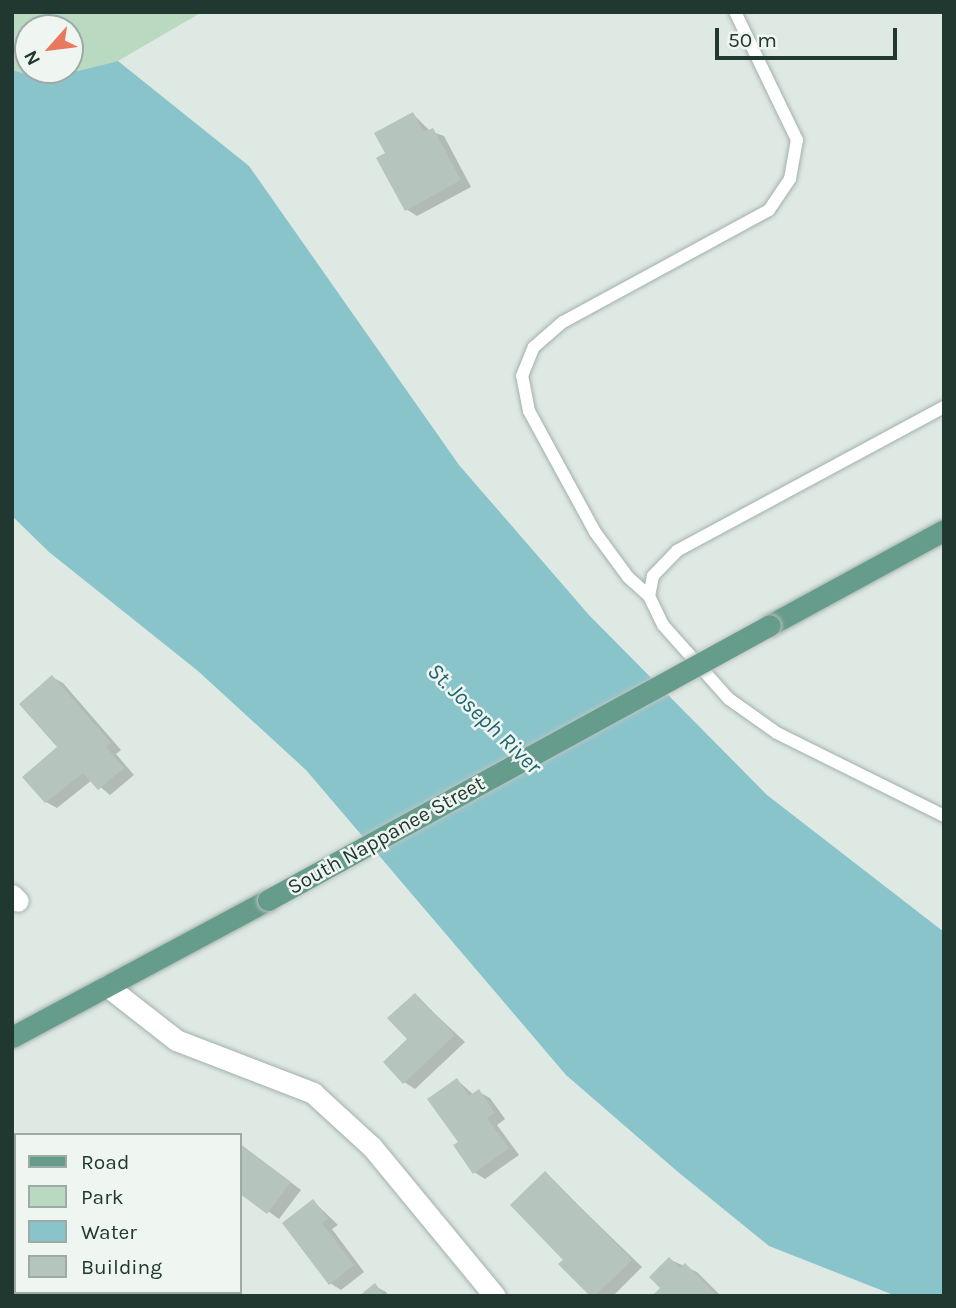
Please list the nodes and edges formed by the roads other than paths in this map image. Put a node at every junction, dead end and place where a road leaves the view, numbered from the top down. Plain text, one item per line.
1 (735, 12) edge
2 (944, 407) edge
3 (944, 530) edge
4 (649, 596) junction
5 (944, 816) edge
6 (107, 986) junction
7 (12, 1037) edge
8 (495, 1296) edge

1 - 4 lane
2 - 4 lane
3 - 6 main road, South Nappanee Street, bridge
4 - 5 lane
6 - 7 main road, South Nappanee Street
6 - 8 street

